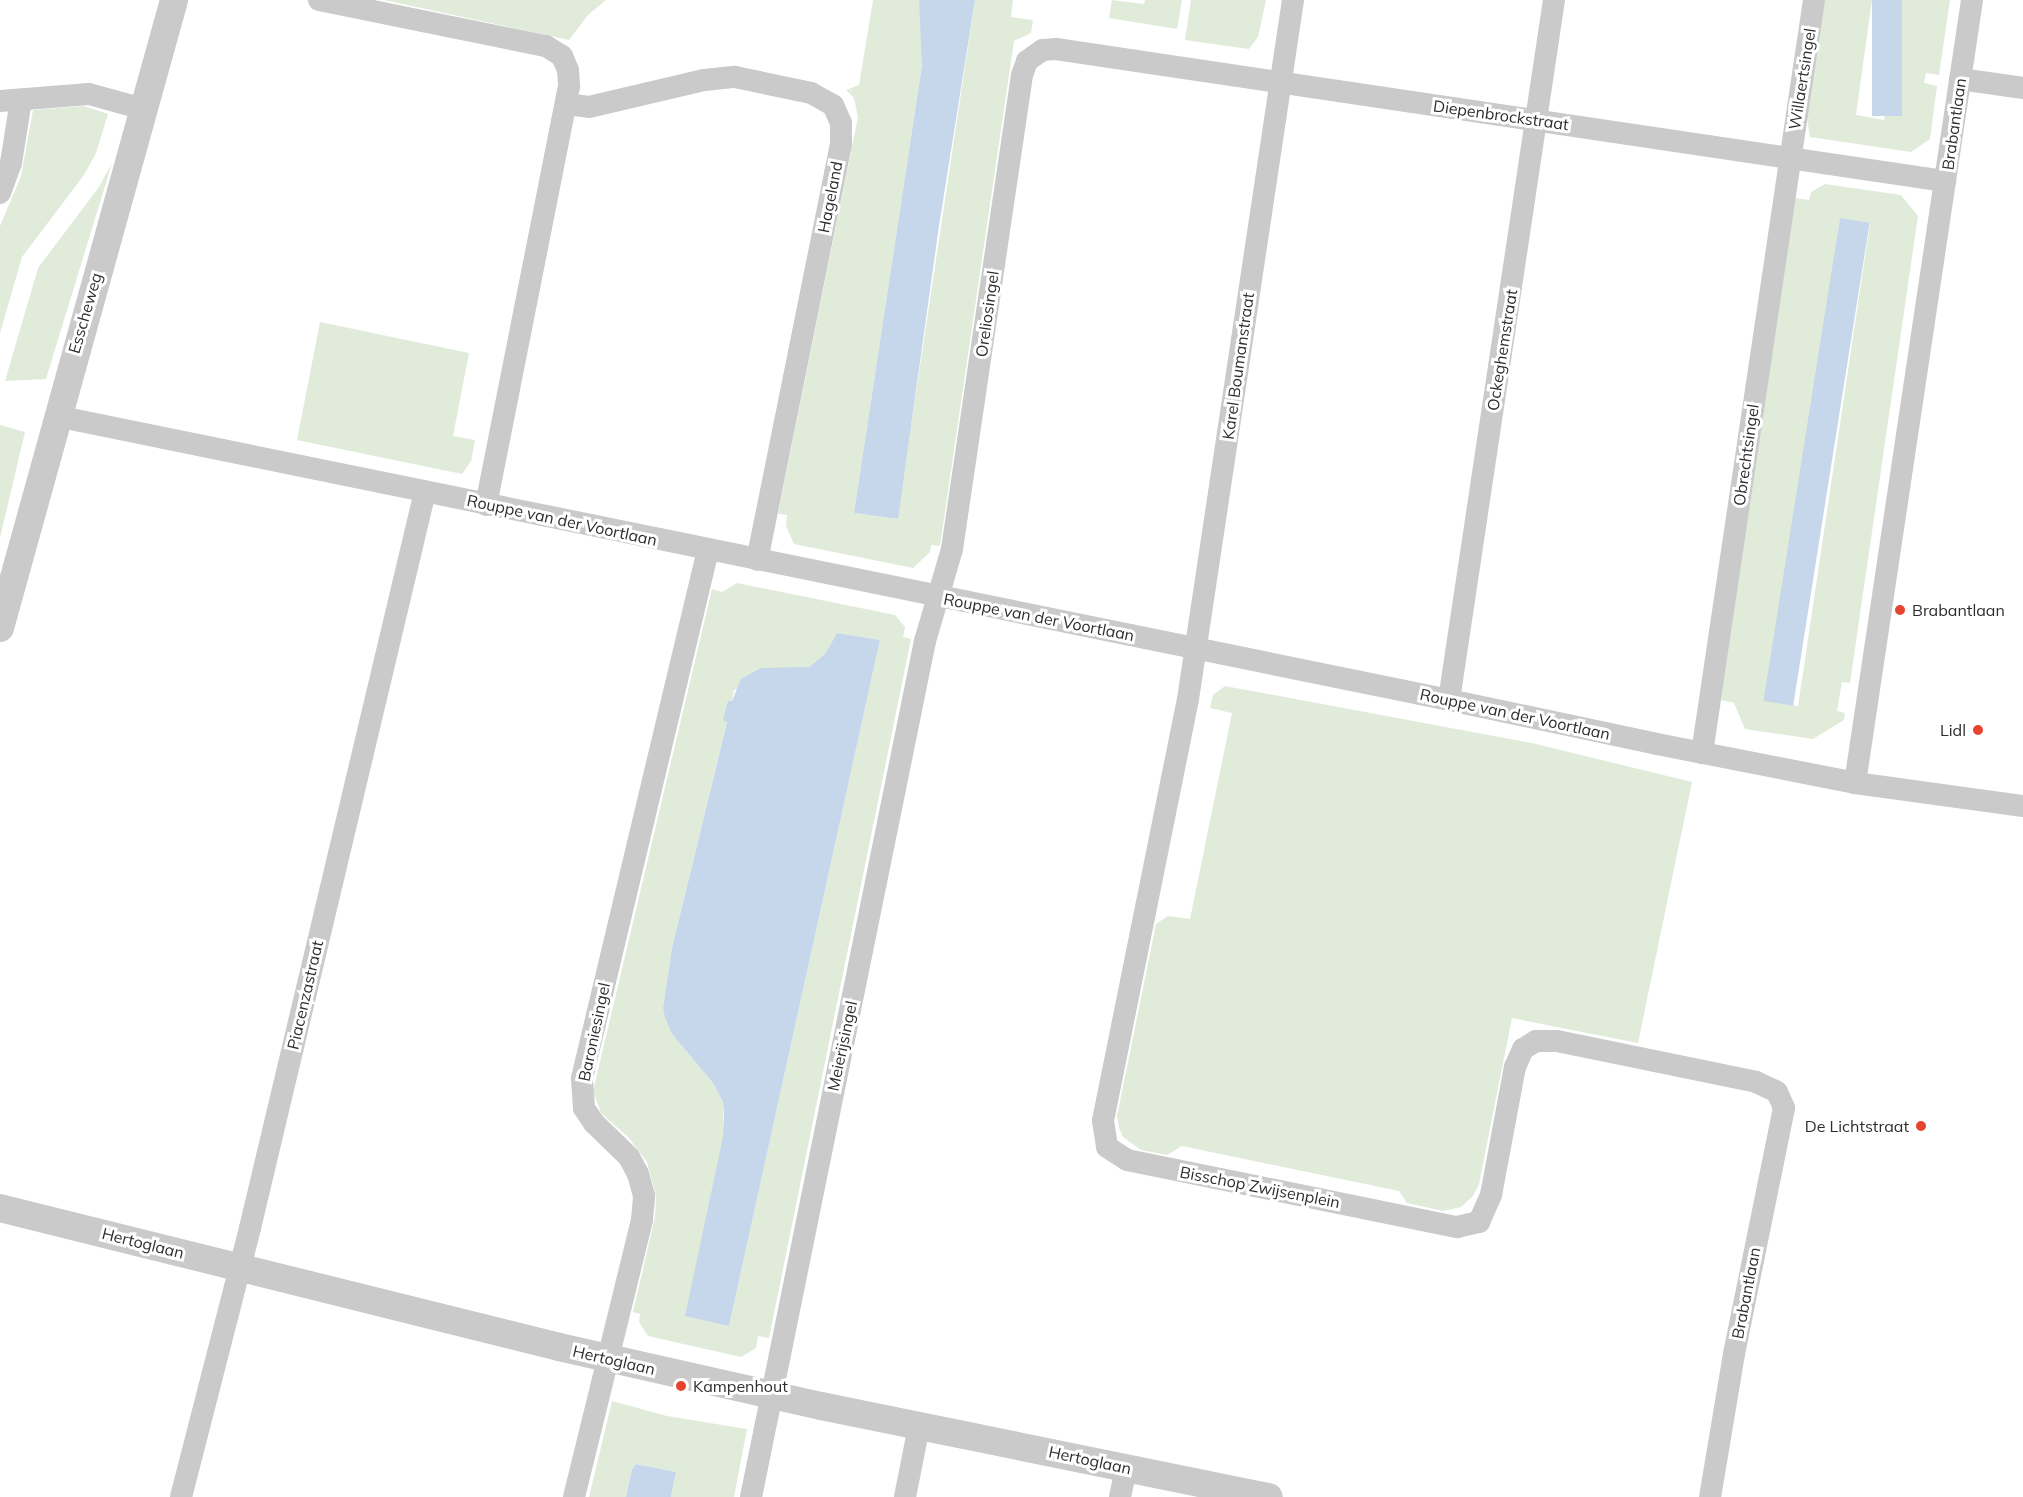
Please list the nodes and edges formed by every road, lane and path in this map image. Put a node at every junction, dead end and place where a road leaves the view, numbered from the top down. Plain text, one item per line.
1 (174, 0) edge
2 (319, 0) edge
3 (1293, 0) edge
4 (1554, 0) edge
5 (1814, 0) edge
6 (1972, 0) edge
7 (1056, 49) joint
8 (1960, 79) junction
9 (1281, 82) junction
10 (2023, 88) edge
11 (11, 101) edge
12 (566, 104) junction
13 (143, 109) junction
14 (1536, 121) junction
15 (1790, 158) junction
16 (1945, 181) junction
17 (0, 193) edge
18 (56, 417) junction
19 (425, 492) junction
20 (486, 505) junction
21 (708, 550) junction
22 (757, 560) junction
23 (938, 597) junction
24 (0, 628) edge
25 (1196, 650) junction
26 (1449, 700) junction
27 (1702, 753) junction
28 (1855, 783) junction
29 (2023, 806) edge
30 (1777, 1092) joint
31 (0, 1208) edge
32 (240, 1267) junction
33 (608, 1358) junction
34 (771, 1395) junction
35 (919, 1426) junction
36 (1126, 1468) junction
37 (181, 1497) edge
38 (574, 1497) edge
39 (751, 1497) edge
40 (905, 1497) edge
41 (1120, 1497) edge
42 (1269, 1497) edge
43 (1710, 1497) edge

1 - 13 street, Esscheweg
2 - 12 street
3 - 9 street
4 - 14 street, Ockeghemstraat
5 - 15 street, Willaertsingel
6 - 8 street, Brabantlaan
7 - 9 street, Diepenbrockstraat
7 - 23 street, Oreliosingel
8 - 10 street
8 - 16 street, Brabantlaan
9 - 14 street, Diepenbrockstraat
9 - 25 street, Karel Boumanstraat
11 - 13 street
11 - 17 street
12 - 20 street
12 - 22 street, Hageland
13 - 18 street, Esscheweg
14 - 15 street, Diepenbrockstraat
14 - 26 street, Ockeghemstraat
15 - 16 street, Diepenbrockstraat
15 - 27 street, Obrechtsingel
16 - 28 street, Brabantlaan
18 - 19 street, Rouppe van der Voortlaan
18 - 24 street, Esscheweg
19 - 20 street, Rouppe van der Voortlaan
19 - 32 street, Piacenzastraat
20 - 21 street, Rouppe van der Voortlaan
21 - 22 street, Rouppe van der Voortlaan
21 - 33 street, Baroniesingel
22 - 23 street, Rouppe van der Voortlaan
23 - 25 street, Rouppe van der Voortlaan
23 - 34 street, Meierijsingel
25 - 26 street, Rouppe van der Voortlaan
25 - 30 street, Bisschop Zwijsenplein
26 - 27 street, Rouppe van der Voortlaan
27 - 28 street, Rouppe van der Voortlaan
28 - 29 street, Rouppe van der Voortlaan
30 - 43 street, Brabantlaan
31 - 32 street, Hertoglaan
32 - 33 street, Hertoglaan
32 - 37 street, Piacenzastraat
33 - 34 street, Hertoglaan
33 - 38 street, Baroniesingel
34 - 35 street, Hertoglaan
34 - 39 street, Meierijsingel
35 - 36 street, Hertoglaan
35 - 40 street
36 - 41 street
36 - 42 street, Hertoglaan

